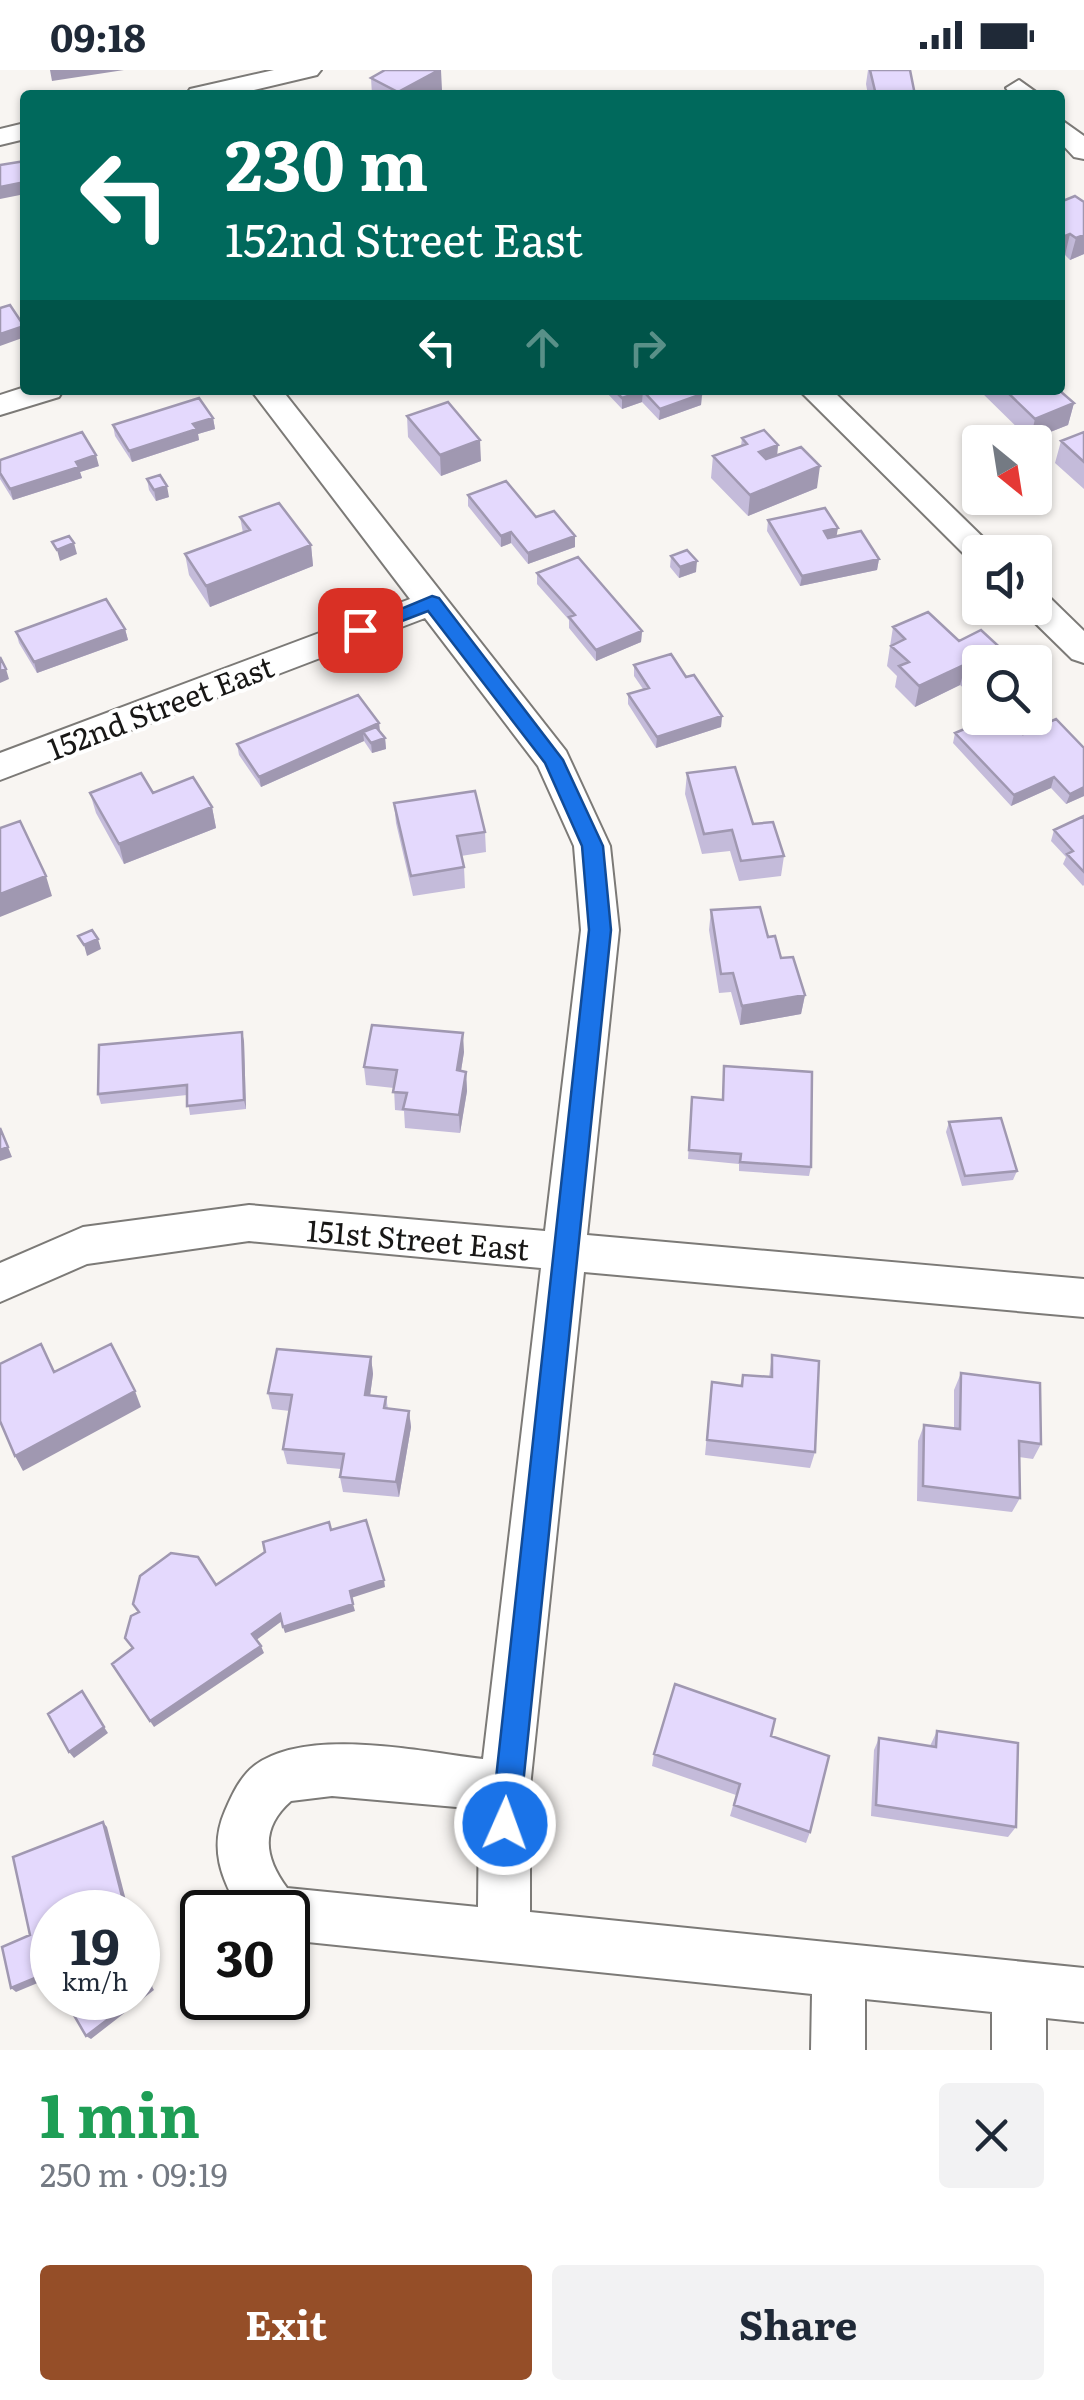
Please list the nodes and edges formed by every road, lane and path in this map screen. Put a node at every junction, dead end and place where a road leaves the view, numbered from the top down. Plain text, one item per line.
1 (308, 70) edge
2 (221, 90) edge
3 (1065, 133) edge
4 (1084, 151) edge
5 (33, 395) edge
6 (270, 395) edge
7 (819, 395) edge
8 (0, 406) edge
9 (964, 535) edge
10 (432, 603) junction
11 (1052, 619) edge
12 (1084, 650) edge
13 (0, 767) edge
14 (565, 1251) junction
15 (0, 1284) edge
16 (1084, 1298) edge
17 (506, 1787) junction
18 (255, 1890) edge
19 (310, 1916) edge
20 (504, 1934) junction
21 (839, 1973) junction
22 (1019, 1992) junction
23 (1084, 1995) edge
24 (838, 2050) edge
25 (1019, 2050) edge

1 - 2 street
3 - 4 street
5 - 8 street
6 - 10 street
7 - 9 street
10 - 13 street, 152nd Street East
10 - 14 street
11 - 12 street
14 - 15 street, 151st Street East
14 - 16 street, 151st Street East
14 - 17 street
17 - 18 street
17 - 20 street
19 - 20 street
20 - 21 street
21 - 22 street
21 - 24 street
22 - 23 street
22 - 25 street

